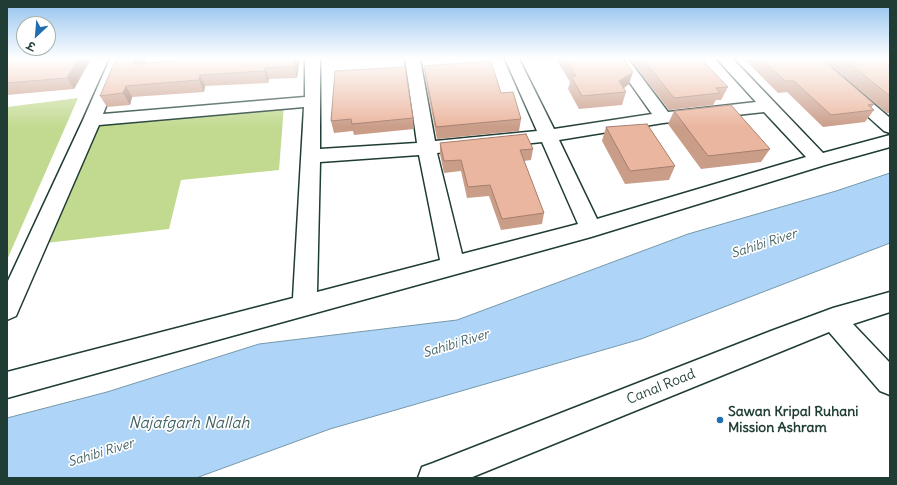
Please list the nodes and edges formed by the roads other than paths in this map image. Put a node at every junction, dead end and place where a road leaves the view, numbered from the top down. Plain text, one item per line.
1 (108, 82) edge
2 (313, 82) edge
3 (416, 82) edge
4 (523, 82) edge
5 (636, 82) edge
6 (746, 82) edge
7 (838, 82) edge
8 (313, 101) junction
9 (769, 106) junction
10 (663, 118) junction
11 (92, 120) junction
12 (890, 127) edge
13 (548, 136) junction
14 (890, 141) edge
15 (427, 148) junction
16 (311, 156) junction
17 (819, 160) junction
18 (591, 229) junction
19 (453, 266) junction
20 (890, 302) edge
21 (305, 306) junction
22 (7, 309) edge
23 (833, 319) junction
24 (890, 382) edge
25 (7, 386) edge
26 (433, 478) edge

1 - 11 street
2 - 8 street
3 - 15 street
4 - 13 street
5 - 10 street
6 - 9 street
7 - 12 street
8 - 11 street
8 - 16 street
9 - 10 street
9 - 17 street
10 - 13 street
11 - 22 street
13 - 15 street
13 - 18 street
14 - 17 street
15 - 16 street
15 - 19 street
16 - 21 street
17 - 18 street
18 - 19 street
19 - 21 street
20 - 23 street, Canal Road
21 - 25 street
23 - 24 street
23 - 26 street, Canal Road

